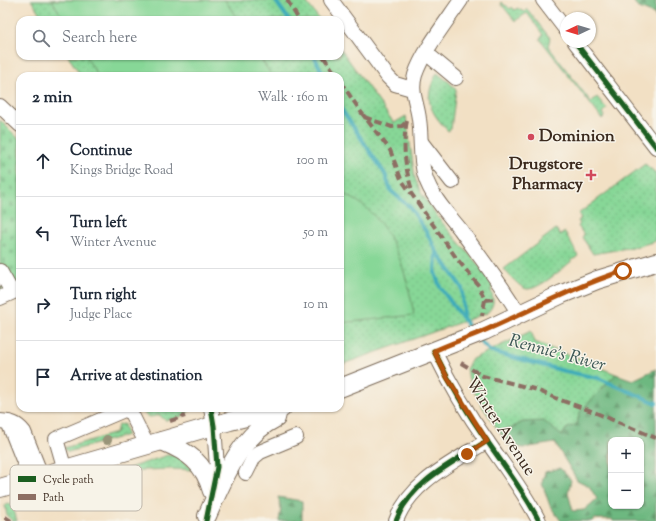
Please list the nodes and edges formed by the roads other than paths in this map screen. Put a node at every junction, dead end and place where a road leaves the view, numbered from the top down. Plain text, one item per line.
1 (331, 0) edge
2 (462, 0) edge
3 (543, 0) edge
4 (343, 16) edge
5 (344, 18) edge
6 (560, 22) edge
7 (580, 48) edge
8 (426, 53) junction
9 (456, 78) dead end
10 (412, 89) junction
11 (0, 106) edge
12 (16, 121) edge
13 (420, 142) junction
14 (656, 147) edge
15 (452, 182) dead end
16 (656, 262) edge
17 (0, 271) edge
18 (11, 293) edge
19 (519, 314) junction
20 (434, 351) junction
21 (344, 386) edge
22 (119, 412) edge
23 (132, 412) edge
24 (212, 412) edge
25 (265, 412) edge
26 (278, 412) edge
27 (4, 421) edge
28 (214, 426) junction
29 (296, 437) dead end
30 (487, 441) junction
31 (154, 443) junction
32 (29, 465) edge
33 (64, 465) edge
34 (81, 465) edge
35 (244, 472) junction
36 (10, 485) edge
37 (0, 488) edge
38 (212, 491) junction
39 (207, 519) edge
40 (396, 521) edge
41 (539, 521) edge

1 - 4 street
2 - 8 street
3 - 6 street
5 - 10 street
7 - 14 street
8 - 9 street
8 - 10 street
10 - 13 street
11 - 12 street
13 - 15 street
13 - 19 street
16 - 19 main road
17 - 18 street
19 - 20 main road
20 - 21 main road
20 - 30 street, Winter Avenue
22 - 33 street
23 - 31 street
24 - 28 street
25 - 28 main road
26 - 35 main road
27 - 32 street
28 - 31 main road
28 - 38 street
29 - 35 street
30 - 40 street
30 - 41 street, Winter Avenue
31 - 34 main road
31 - 38 main road
35 - 39 main road
36 - 37 main road
38 - 39 street

